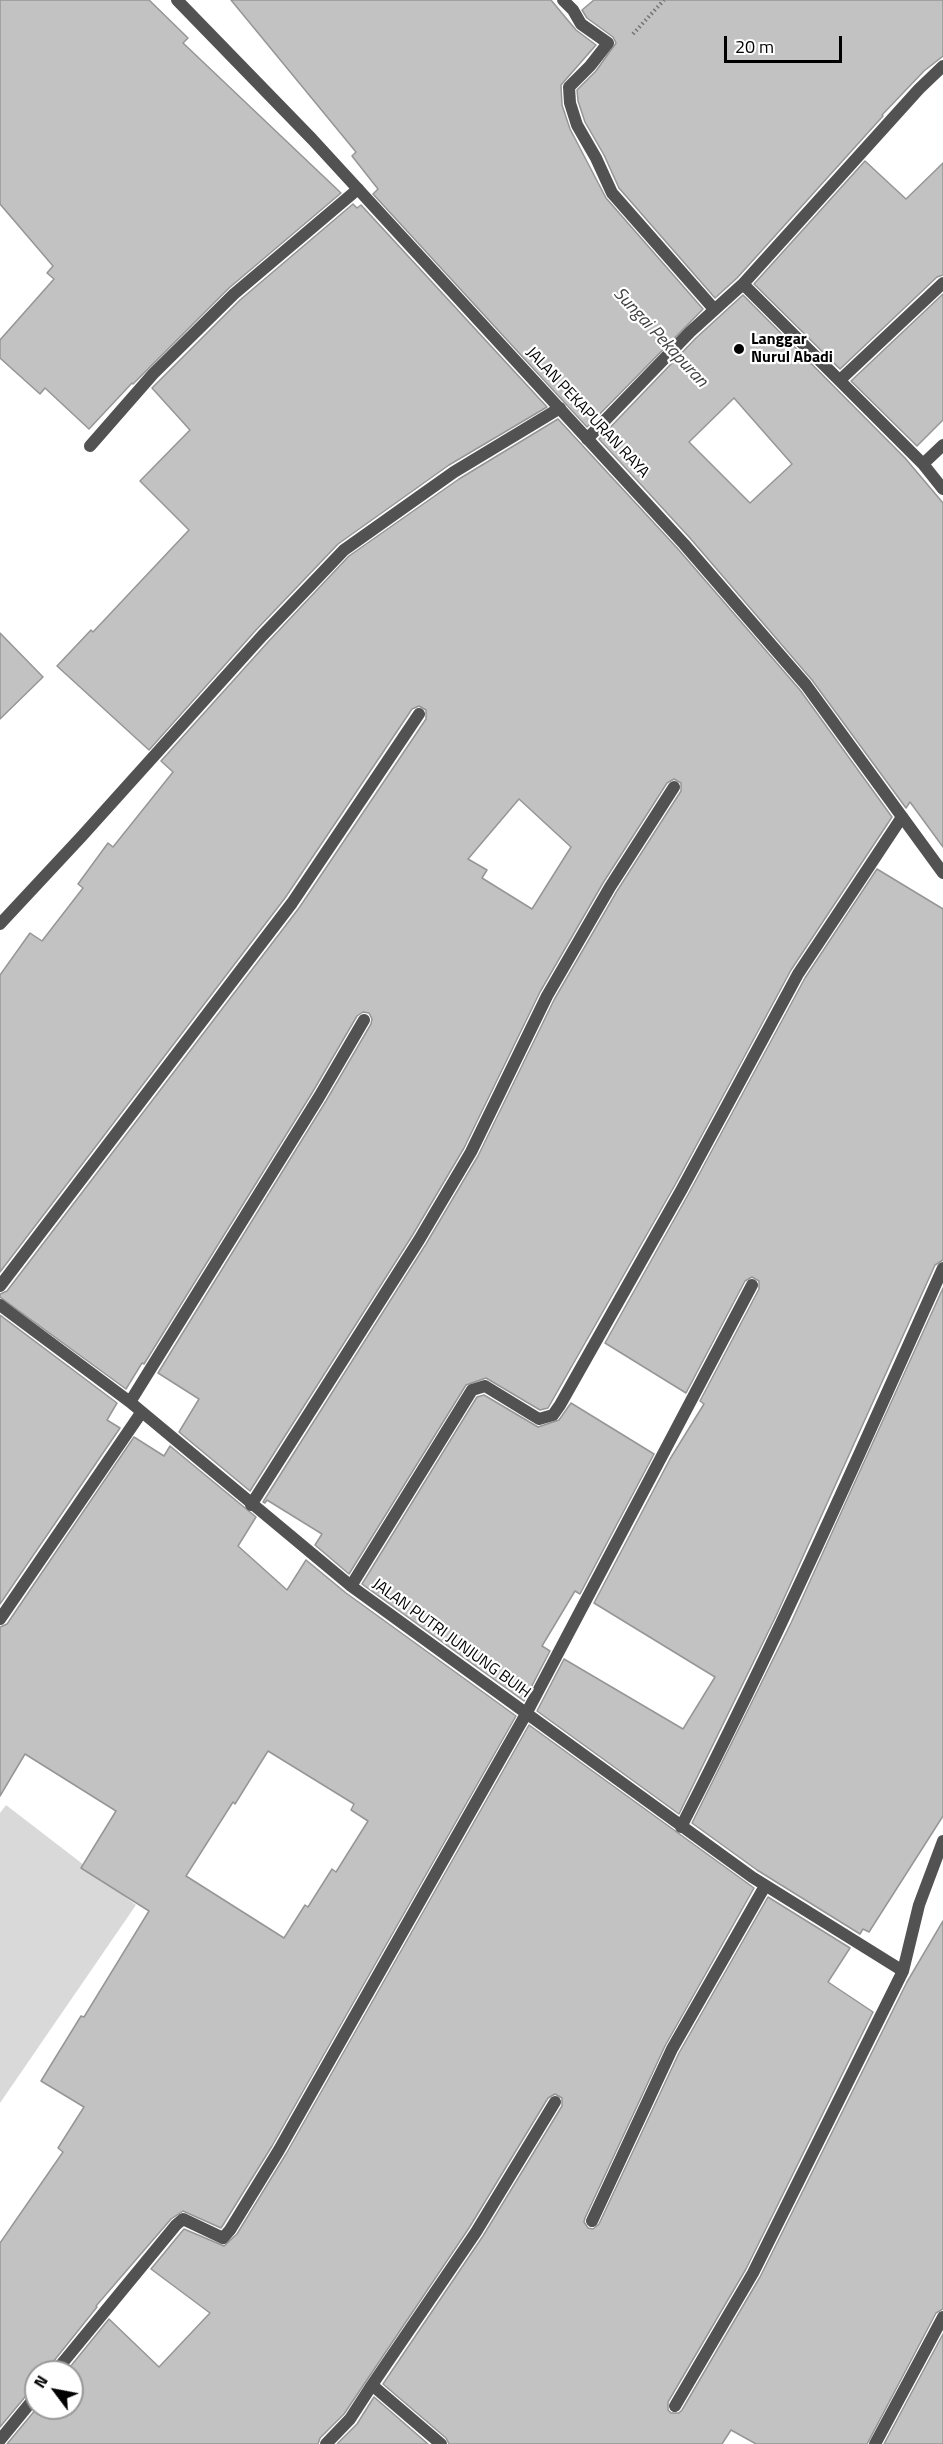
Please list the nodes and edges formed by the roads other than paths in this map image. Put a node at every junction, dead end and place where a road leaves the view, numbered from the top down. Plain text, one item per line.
1 (177, 0) edge
2 (563, 0) edge
3 (943, 66) edge
4 (358, 189) junction
5 (943, 283) edge
6 (743, 284) junction
7 (714, 309) junction
8 (840, 380) junction
9 (560, 408) junction
10 (588, 438) junction
11 (943, 445) edge
12 (90, 446) dead end
13 (923, 465) junction
14 (943, 489) edge
15 (419, 714) dead end
16 (674, 787) dead end
17 (902, 817) junction
18 (943, 873) edge
19 (0, 924) edge
20 (364, 1020) dead end
21 (943, 1268) edge
22 (752, 1285) dead end
23 (0, 1286) edge
24 (0, 1307) edge
25 (130, 1402) junction
26 (141, 1413) junction
27 (251, 1504) junction
28 (351, 1586) junction
29 (0, 1620) edge
30 (526, 1714) junction
31 (681, 1827) junction
32 (943, 1841) edge
33 (765, 1886) junction
34 (903, 1971) junction
35 (555, 2102) dead end
36 (592, 2221) dead end
37 (943, 2317) edge
38 (65, 2360) edge
39 (372, 2385) junction
40 (675, 2406) dead end
41 (24, 2411) edge
42 (0, 2440) edge
43 (326, 2444) edge
44 (441, 2444) edge
45 (875, 2444) edge

1 - 4 street, JALAN PEKAPURAN RAYA
2 - 7 street
3 - 6 street
4 - 9 street, JALAN PEKAPURAN RAYA
4 - 12 street
5 - 8 street
6 - 7 street
6 - 8 street
7 - 10 street
8 - 13 street
9 - 10 street, JALAN PEKAPURAN RAYA
9 - 19 street
10 - 17 street, JALAN PEKAPURAN RAYA
11 - 13 street
13 - 14 street
15 - 23 street
16 - 27 street
17 - 18 street, JALAN PEKAPURAN RAYA
17 - 28 street
20 - 25 street
21 - 31 street
22 - 30 street
24 - 25 street, JALAN PUTRI JUNJUNG BUIH
25 - 26 street, JALAN PUTRI JUNJUNG BUIH
26 - 27 street, JALAN PUTRI JUNJUNG BUIH
26 - 29 street
27 - 28 street, JALAN PUTRI JUNJUNG BUIH
28 - 30 street, JALAN PUTRI JUNJUNG BUIH
30 - 31 street, JALAN PUTRI JUNJUNG BUIH
30 - 38 street
31 - 33 street, JALAN PUTRI JUNJUNG BUIH
32 - 34 street
33 - 34 street, JALAN PUTRI JUNJUNG BUIH
33 - 36 street
34 - 40 street
35 - 39 street
37 - 45 street
39 - 43 street
39 - 44 street
41 - 42 street

